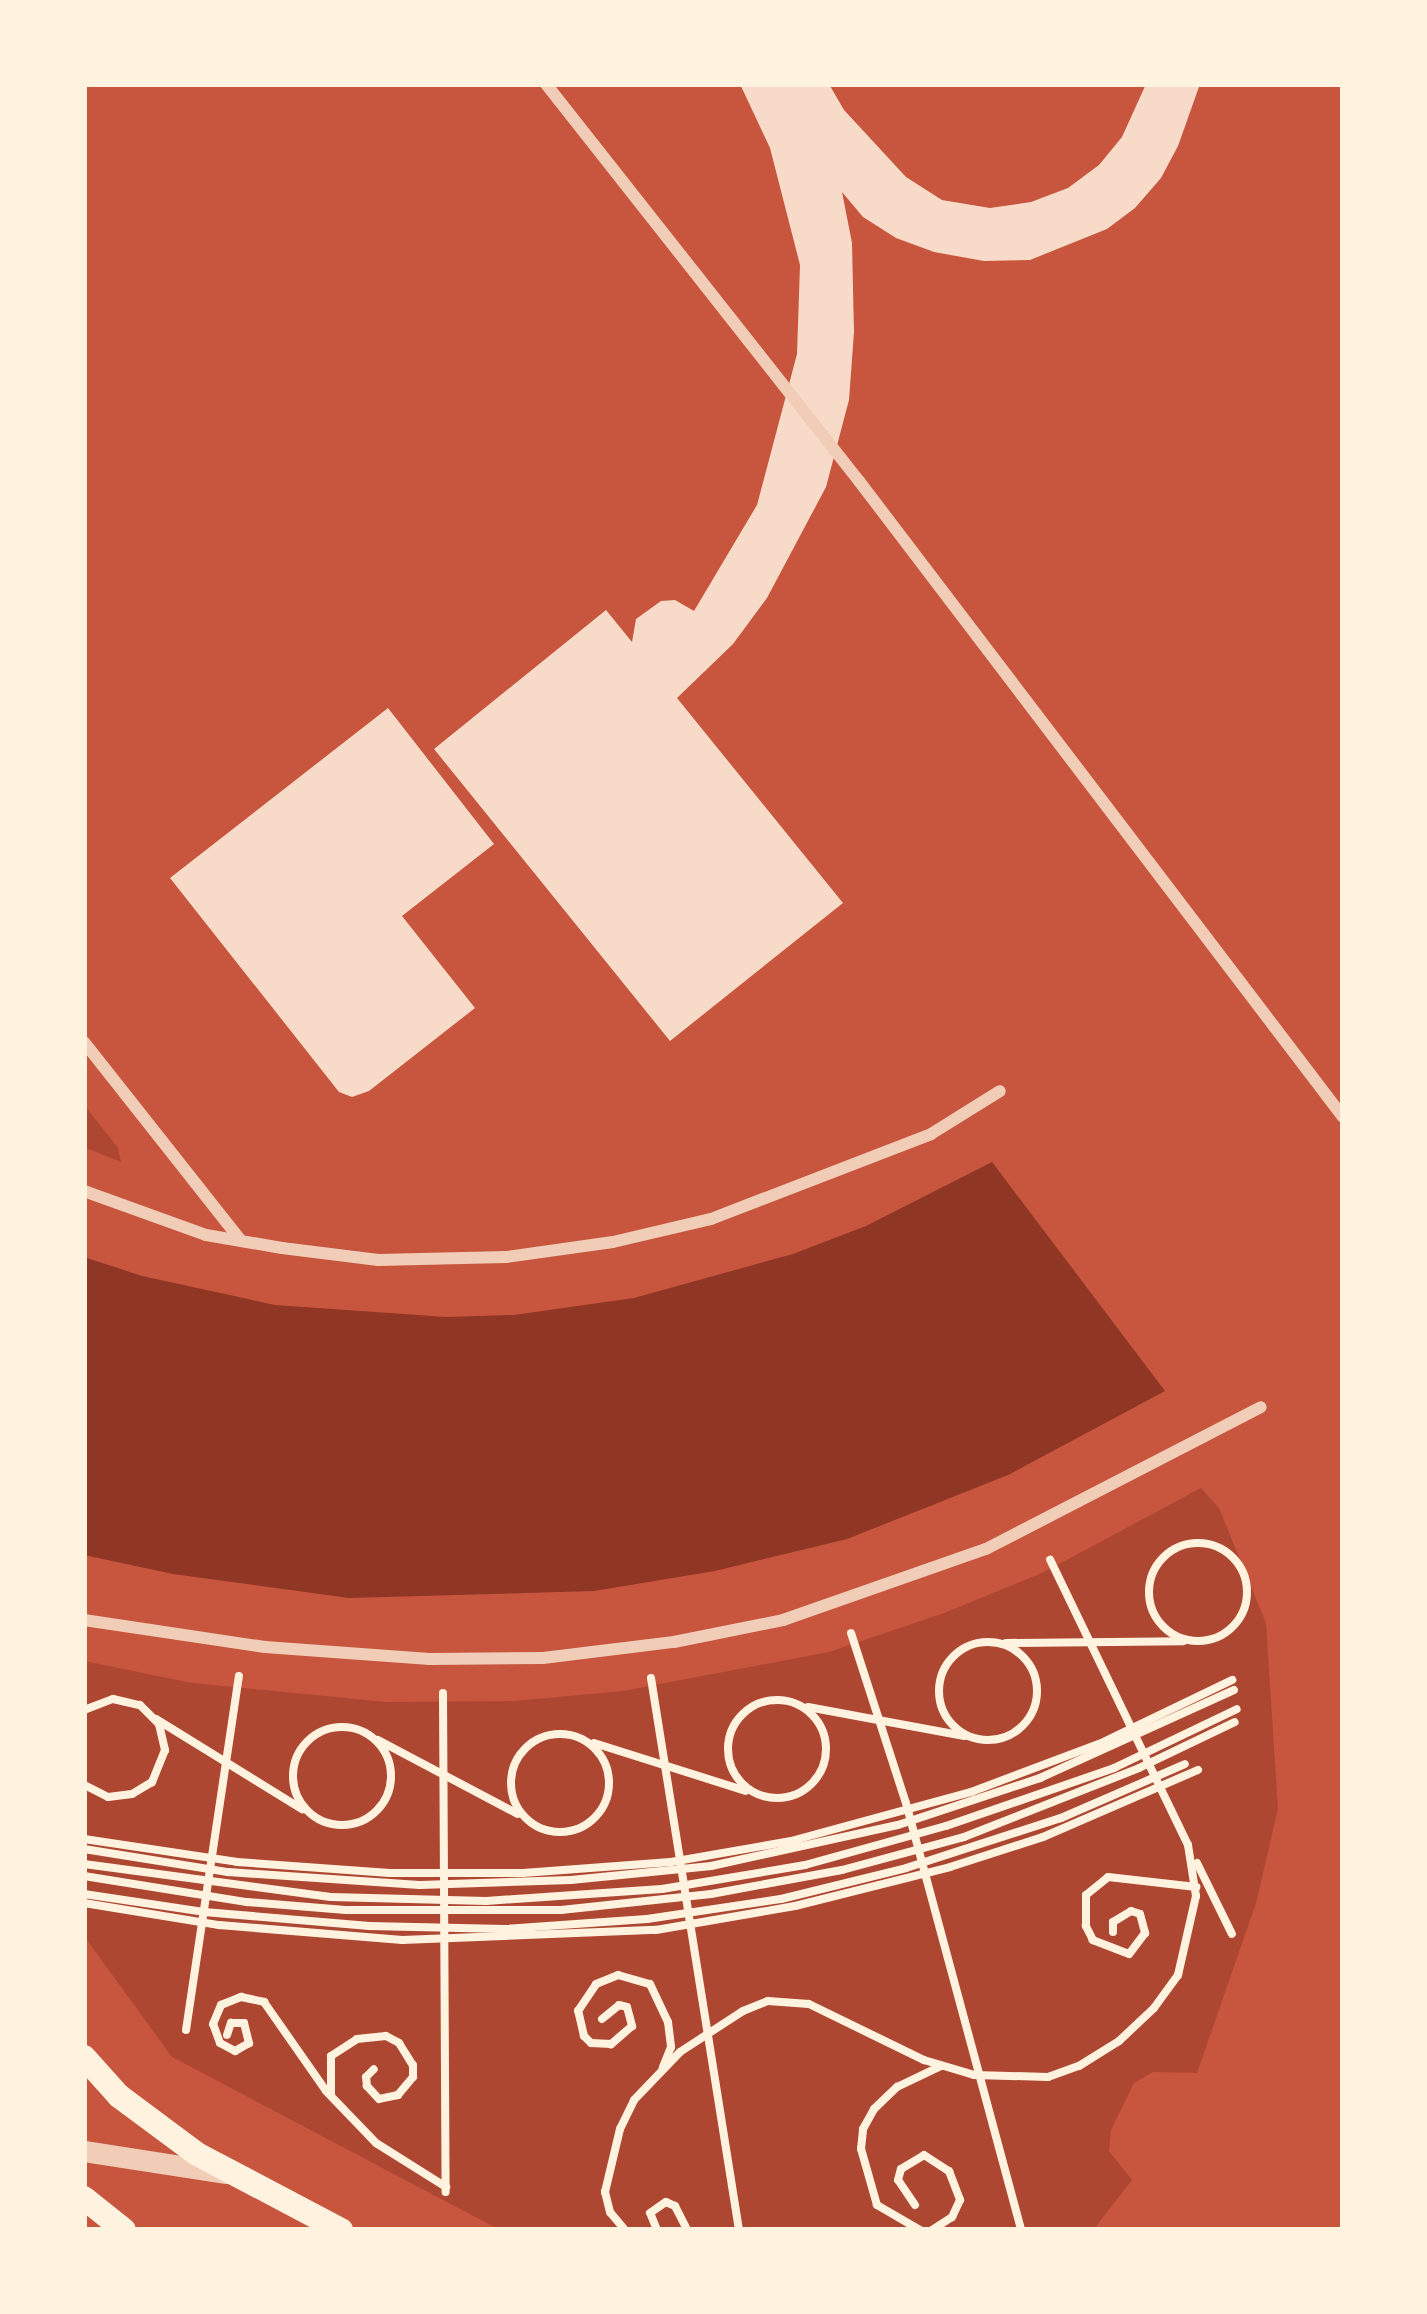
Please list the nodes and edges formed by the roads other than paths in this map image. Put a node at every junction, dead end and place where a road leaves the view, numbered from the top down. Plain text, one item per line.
1 (546, 84) edge
2 (84, 1042) edge
3 (1000, 1091) dead end
4 (1343, 1117) edge
5 (84, 1191) edge
6 (241, 1240) junction
7 (1262, 1407) dead end
8 (84, 1620) edge
9 (84, 2057) edge
10 (84, 2151) edge
11 (230, 2174) junction
12 (84, 2198) edge
13 (124, 2230) edge
14 (341, 2230) edge

1 - 4 street
2 - 6 street
3 - 6 street
5 - 6 street
7 - 8 street
9 - 11 main road
10 - 11 street
11 - 14 main road
12 - 13 main road

